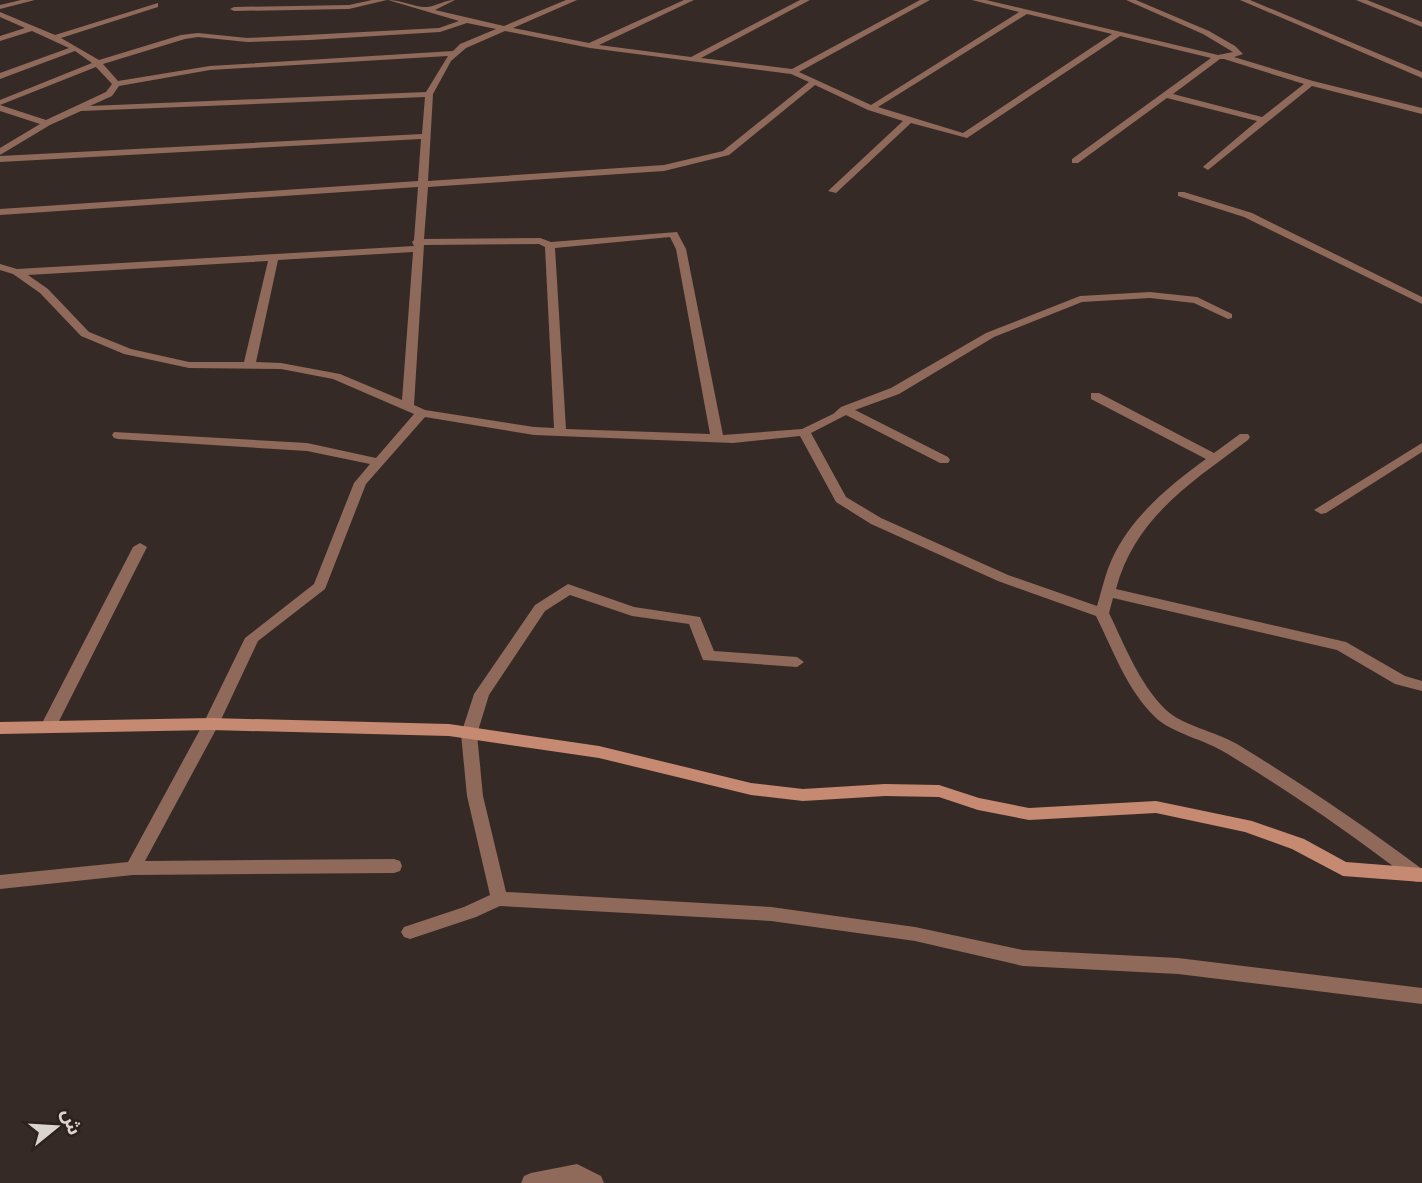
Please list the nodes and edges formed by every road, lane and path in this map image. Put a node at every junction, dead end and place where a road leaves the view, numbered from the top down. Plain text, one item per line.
1 (31, 0) edge
2 (383, 0) edge
3 (392, 0) edge
4 (452, 0) edge
5 (573, 0) edge
6 (690, 0) edge
7 (806, 0) edge
8 (926, 0) edge
9 (976, 0) edge
10 (1008, 0) edge
11 (1130, 0) edge
12 (1244, 0) edge
13 (1360, 0) edge
14 (155, 5) dead end
15 (0, 7) edge
16 (234, 9) dead end
17 (427, 10) junction
18 (1026, 12) junction
19 (0, 14) edge
20 (467, 21) junction
21 (1422, 25) edge
22 (511, 27) junction
23 (32, 29) junction
24 (1119, 33) junction
25 (52, 38) junction
26 (0, 39) edge
27 (590, 46) junction
28 (75, 48) junction
29 (455, 53) junction
30 (1222, 57) junction
31 (693, 59) junction
32 (96, 64) junction
33 (793, 72) junction
34 (1422, 75) edge
35 (0, 76) edge
36 (813, 83) junction
37 (1310, 83) junction
38 (116, 84) junction
39 (429, 94) junction
40 (1166, 95) junction
41 (0, 106) edge
42 (872, 108) junction
43 (82, 109) junction
44 (1420, 109) edge
45 (909, 120) junction
46 (1264, 120) junction
47 (47, 123) junction
48 (425, 136) junction
49 (0, 152) edge
50 (0, 159) edge
51 (1075, 161) dead end
52 (1208, 167) dead end
53 (422, 184) junction
54 (833, 191) dead end
55 (1181, 194) dead end
56 (0, 212) edge
57 (550, 245) junction
58 (417, 246) junction
59 (274, 257) junction
60 (0, 267) edge
61 (17, 272) junction
62 (1422, 301) edge
63 (1228, 316) dead end
64 (249, 366) junction
65 (1094, 396) dead end
66 (408, 407) junction
67 (845, 410) junction
68 (422, 413) junction
69 (560, 432) junction
70 (804, 432) junction
71 (118, 435) dead end
72 (1244, 437) dead end
73 (717, 438) junction
74 (1422, 447) edge
75 (1215, 459) junction
76 (944, 460) dead end
77 (379, 462) junction
78 (1321, 510) dead end
79 (140, 547) dead end
80 (1108, 593) junction
81 (1102, 613) junction
82 (797, 662) dead end
83 (1422, 686) edge
84 (211, 724) junction
85 (48, 727) junction
86 (0, 728) edge
87 (469, 734) junction
88 (394, 866) dead end
89 (133, 868) junction
90 (1420, 875) edge
91 (0, 882) edge
92 (499, 899) junction
93 (410, 932) dead end
94 (1422, 996) edge
95 (531, 1183) edge
96 (594, 1183) edge

1 - 15 street
2 - 16 street
3 - 17 street
4 - 17 street
5 - 22 street
6 - 27 street
7 - 31 street
8 - 33 street
9 - 18 street
10 - 18 street
11 - 30 street
12 - 34 street
13 - 21 street
14 - 25 street
17 - 20 street
18 - 24 street
18 - 42 street
19 - 23 street
20 - 22 street
20 - 32 street
22 - 27 street
22 - 29 street
23 - 25 street
23 - 26 street
24 - 30 street
24 - 45 street
25 - 28 street
27 - 31 street
28 - 32 street
28 - 35 street
29 - 38 street
29 - 39 street
30 - 37 street
30 - 40 street
31 - 33 street
32 - 38 street
32 - 41 street
33 - 36 street
36 - 42 street
36 - 53 street
37 - 44 street
37 - 46 street
38 - 43 street
39 - 43 street
39 - 48 street
40 - 46 street
40 - 51 street
41 - 47 street
42 - 45 street
43 - 47 street
45 - 54 street
46 - 52 street
47 - 49 street
48 - 50 street
48 - 53 street
53 - 56 street
53 - 58 street
55 - 62 street
57 - 58 street
57 - 69 street
57 - 73 street
58 - 59 street
58 - 66 street
59 - 61 street
59 - 64 street
60 - 61 street
61 - 64 street
63 - 67 street
64 - 66 street
65 - 75 street
66 - 68 street
67 - 70 street
67 - 76 street
68 - 69 street
68 - 77 street
69 - 73 street
70 - 73 street
70 - 81 street
71 - 77 street
72 - 75 street
74 - 78 street
75 - 80 street
77 - 84 street
79 - 85 street
80 - 81 street
80 - 83 street
81 - 90 street
82 - 87 street
84 - 85 street
84 - 87 street
84 - 89 street
85 - 86 street
87 - 90 street
87 - 92 street
88 - 89 street
89 - 91 street
92 - 93 street
92 - 94 street
95 - 96 street

